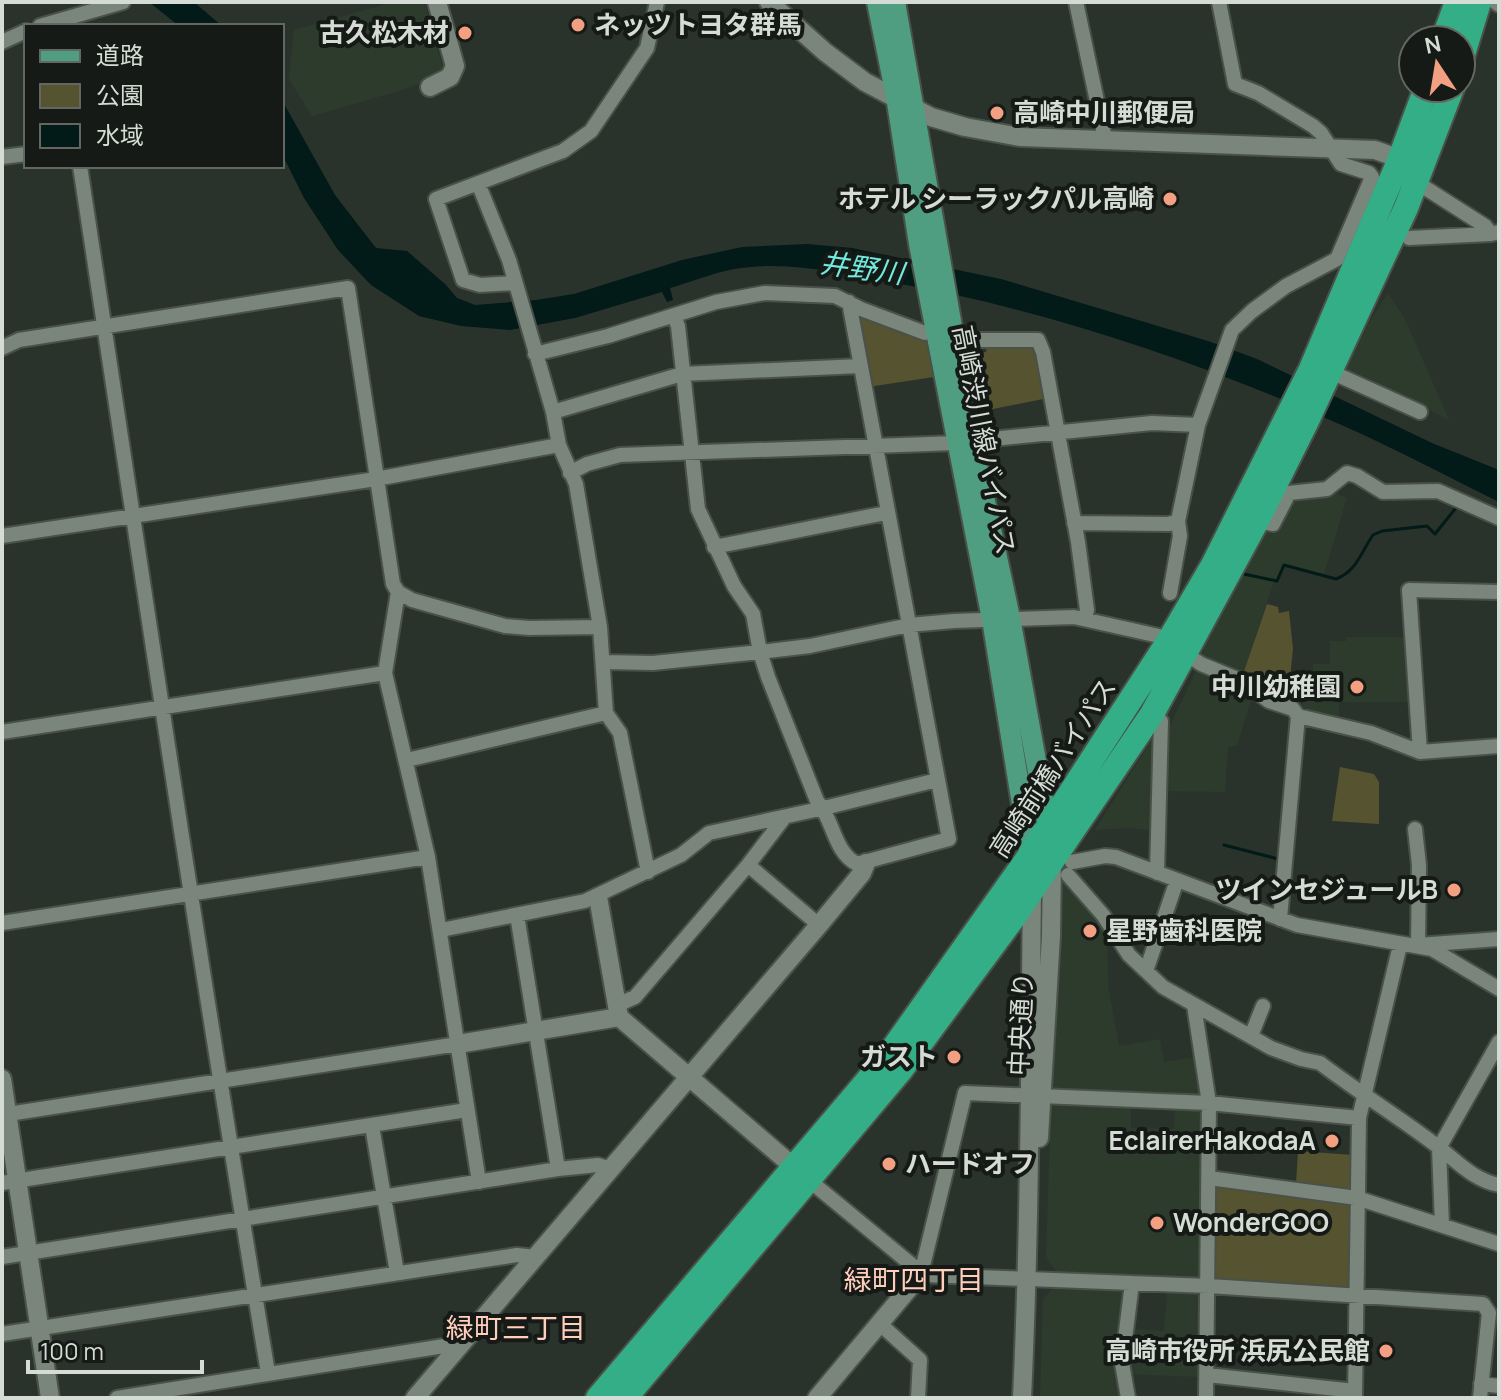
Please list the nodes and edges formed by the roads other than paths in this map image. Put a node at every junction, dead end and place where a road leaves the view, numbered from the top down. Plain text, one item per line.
1 (123, 2) edge
2 (437, 2) edge
3 (657, 2) edge
4 (769, 2) edge
5 (877, 2) edge
6 (895, 2) edge
7 (1076, 2) edge
8 (1219, 2) edge
9 (1457, 2) edge
10 (1479, 2) edge
11 (49, 24) edge
12 (1449, 24) edge
13 (1472, 24) edge
14 (24, 32) edge
15 (2, 42) edge
16 (430, 87) dead end
17 (896, 96) junction
18 (1420, 104) edge
19 (1446, 104) edge
20 (914, 107) junction
21 (1105, 139) junction
22 (1330, 148) junction
23 (24, 154) edge
24 (2, 157) edge
25 (1399, 161) junction
26 (80, 168) edge
27 (1417, 181) junction
28 (478, 183) junction
29 (1495, 233) edge
30 (1409, 238) dead end
31 (928, 246) junction
32 (516, 288) junction
33 (849, 302) junction
34 (674, 316) junction
35 (105, 326) junction
36 (925, 333) dead end
37 (970, 340) dead end
38 (2, 348) edge
39 (534, 349) junction
40 (860, 366) junction
41 (1322, 372) junction
42 (682, 374) junction
43 (553, 412) junction
44 (1420, 412) dead end
45 (1297, 418) junction
46 (1198, 425) junction
47 (1057, 432) junction
48 (964, 442) junction
49 (559, 445) junction
50 (875, 446) junction
51 (691, 452) junction
52 (570, 473) junction
53 (376, 479) junction
54 (886, 513) junction
55 (134, 516) junction
56 (1499, 518) edge
57 (1178, 521) junction
58 (1257, 521) junction
59 (1074, 523) junction
60 (2, 536) edge
61 (714, 547) junction
62 (398, 592) junction
63 (1499, 592) edge
64 (1170, 593) dead end
65 (1001, 619) junction
66 (1085, 619) junction
67 (909, 625) junction
68 (600, 627) junction
69 (1177, 648) junction
70 (760, 652) junction
71 (604, 662) junction
72 (385, 673) junction
73 (163, 707) junction
74 (606, 713) junction
75 (1152, 714) junction
76 (1298, 716) junction
77 (2, 732) edge
78 (1499, 746) edge
79 (1420, 752) junction
80 (407, 760) junction
81 (937, 780) junction
82 (1041, 791) junction
83 (1070, 794) junction
84 (824, 808) junction
85 (784, 818) junction
86 (1049, 827) junction
87 (1415, 829) dead end
88 (428, 857) junction
89 (866, 863) junction
90 (1056, 863) junction
91 (748, 865) junction
92 (648, 872) junction
93 (1157, 873) junction
94 (1177, 880) junction
95 (1032, 888) junction
96 (189, 894) junction
97 (598, 897) junction
98 (517, 915) junction
99 (1280, 919) junction
100 (2, 923) edge
101 (819, 925) junction
102 (441, 930) junction
103 (1499, 939) edge
104 (1400, 945) junction
105 (1418, 945) junction
106 (986, 954) junction
107 (1032, 957) junction
108 (1146, 971) junction
109 (1499, 989) edge
110 (1194, 1005) junction
111 (1263, 1006) dead end
112 (618, 1011) junction
113 (536, 1031) junction
114 (1251, 1036) junction
115 (1499, 1042) edge
116 (458, 1044) junction
117 (689, 1077) junction
118 (2, 1079) edge
119 (221, 1081) junction
120 (1364, 1094) junction
121 (1036, 1096) junction
122 (1209, 1103) junction
123 (467, 1110) junction
124 (4, 1115) edge
125 (1359, 1118) junction
126 (372, 1126) junction
127 (232, 1147) junction
128 (1439, 1148) junction
129 (558, 1169) junction
130 (611, 1169) junction
131 (803, 1174) junction
132 (1209, 1178) junction
133 (9, 1182) edge
134 (479, 1182) junction
135 (1499, 1185) edge
136 (384, 1198) junction
137 (1357, 1198) junction
138 (243, 1220) junction
139 (1442, 1225) junction
140 (1499, 1244) edge
141 (27, 1253) junction
142 (2, 1257) edge
143 (536, 1257) junction
144 (397, 1273) junction
145 (921, 1274) junction
146 (1028, 1280) junction
147 (1132, 1283) junction
148 (1209, 1286) junction
149 (255, 1295) junction
150 (1356, 1296) junction
151 (880, 1324) junction
152 (40, 1330) junction
153 (2, 1334) edge
154 (456, 1351) junction
155 (268, 1373) junction
156 (1207, 1375) junction
157 (1499, 1386) edge
158 (206, 1391) edge
159 (1481, 1391) edge
160 (1355, 1395) edge
161 (50, 1398) edge
162 (117, 1398) edge
163 (415, 1398) edge
164 (598, 1398) edge
165 (625, 1398) edge
166 (817, 1398) edge
167 (918, 1398) edge
168 (1022, 1398) edge
169 (1128, 1398) edge
170 (1206, 1398) edge

1 - 11 street
2 - 16 street
3 - 28 street
4 - 17 street
5 - 17 main road, 高崎渋川線バイパス
6 - 20 main road, 高崎渋川線バイパス
7 - 21 street
8 - 22 street
9 - 12 highway
10 - 13 highway
14 - 15 street
17 - 20 street
17 - 31 main road, 高崎渋川線バイパス
18 - 25 highway, 高崎前橋バイパス
19 - 27 highway, 高崎前橋バイパス
20 - 21 street
20 - 31 main road, 高崎渋川線バイパス
21 - 22 street
22 - 25 street
22 - 46 street
23 - 24 street
25 - 27 street
25 - 41 highway, 高崎前橋バイパス
26 - 35 street
27 - 29 street
27 - 41 highway, 高崎前橋バイパス
28 - 32 street
28 - 32 street
29 - 30 street
31 - 48 main road, 高崎渋川線バイパス
32 - 39 street
33 - 34 street
33 - 36 street
33 - 40 street
34 - 39 street
34 - 42 street
35 - 38 street
35 - 53 street
35 - 55 street
37 - 47 street
39 - 43 street
40 - 42 street
40 - 50 street
41 - 44 street
41 - 45 highway, 高崎前橋バイパス
42 - 43 street
42 - 51 street
43 - 49 street
45 - 58 highway, 高崎前橋バイパス
45 - 69 highway, 高崎前橋バイパス
46 - 47 street
46 - 57 street
47 - 48 street
47 - 59 street
48 - 50 street
48 - 65 main road, 高崎渋川線バイパス
49 - 52 street
49 - 53 street
50 - 51 street
50 - 54 street
51 - 52 street
51 - 61 street
52 - 68 street
53 - 55 street
53 - 62 street
54 - 61 street
54 - 67 street
55 - 60 street
55 - 73 street
56 - 58 street
57 - 59 street
57 - 64 street
58 - 69 highway, 高崎前橋バイパス
59 - 66 street
61 - 70 street
62 - 68 street
62 - 72 street
63 - 79 street
65 - 66 street
65 - 67 street
65 - 82 main road, 高崎渋川線バイパス
65 - 90 main road, 高崎渋川線バイパス
66 - 69 street
67 - 70 street
67 - 81 street
68 - 71 street
69 - 75 highway, 高崎前橋バイパス
69 - 76 street
69 - 83 highway, 高崎前橋バイパス
70 - 71 street
70 - 84 street
71 - 74 street
72 - 73 street
72 - 80 street
73 - 77 street
73 - 96 street
74 - 80 street
74 - 92 street
75 - 90 highway, 高崎前橋バイパス
75 - 93 street
76 - 79 street
76 - 99 street
78 - 79 street
80 - 88 street
81 - 84 street
81 - 89 street
82 - 83 main road
82 - 86 main road, 高崎渋川線バイパス
83 - 86 highway, 高崎前橋バイパス
84 - 85 street
84 - 89 street
85 - 91 street
85 - 92 street
86 - 90 highway, 高崎前橋バイパス
87 - 105 street
88 - 96 street
88 - 102 street
89 - 101 street
90 - 93 street
90 - 95 highway, 高崎前橋バイパス
90 - 108 street
90 - 121 street, 中央通り
90 - 131 highway, 高崎前橋バイパス
91 - 101 street
91 - 112 street
92 - 97 street
93 - 94 street
94 - 99 street
94 - 108 street
95 - 106 highway, 高崎前橋バイパス
95 - 107 street, 中央通り
96 - 100 street
96 - 119 street
97 - 98 street
97 - 112 street
98 - 102 street
98 - 113 street
99 - 104 street
101 - 117 street
102 - 116 street
103 - 105 street
104 - 105 street
104 - 120 street
105 - 109 street
106 - 107 street
106 - 131 highway, 高崎前橋バイパス
107 - 121 street, 中央通り
108 - 110 street
110 - 114 street
110 - 122 street
111 - 114 street
112 - 113 street
112 - 117 street
113 - 116 street
113 - 129 street
114 - 120 street
115 - 128 street
116 - 119 street
116 - 123 street
117 - 130 street
117 - 131 street
118 - 124 street
119 - 124 street
119 - 127 street
120 - 125 street
120 - 128 street
121 - 122 street
121 - 145 street
121 - 146 street, 中央通り
122 - 125 street
122 - 132 street
123 - 126 street
123 - 134 street
124 - 133 street
125 - 137 street
126 - 127 street
126 - 136 street
127 - 133 street
127 - 138 street
128 - 135 street
128 - 139 street
129 - 130 street
129 - 134 street
130 - 143 street
131 - 145 street
131 - 164 highway, 高崎前橋バイパス
131 - 165 highway, 高崎前橋バイパス
132 - 137 street
132 - 148 street
133 - 141 street
134 - 136 street
136 - 138 street
136 - 144 street
137 - 139 street
137 - 150 street
138 - 141 street
138 - 149 street
139 - 140 street
141 - 142 street
141 - 152 street
143 - 144 street
143 - 154 street
144 - 149 street
145 - 146 street
145 - 151 street
146 - 147 street
146 - 168 street, 中央通り
147 - 148 street
147 - 169 street
148 - 150 street
148 - 156 street
149 - 152 street
149 - 155 street
150 - 159 street
150 - 160 street
151 - 166 street
151 - 167 street
152 - 153 street
152 - 161 street
154 - 155 street
154 - 163 street
155 - 158 street
156 - 160 street
156 - 170 street
157 - 159 street
158 - 162 street

